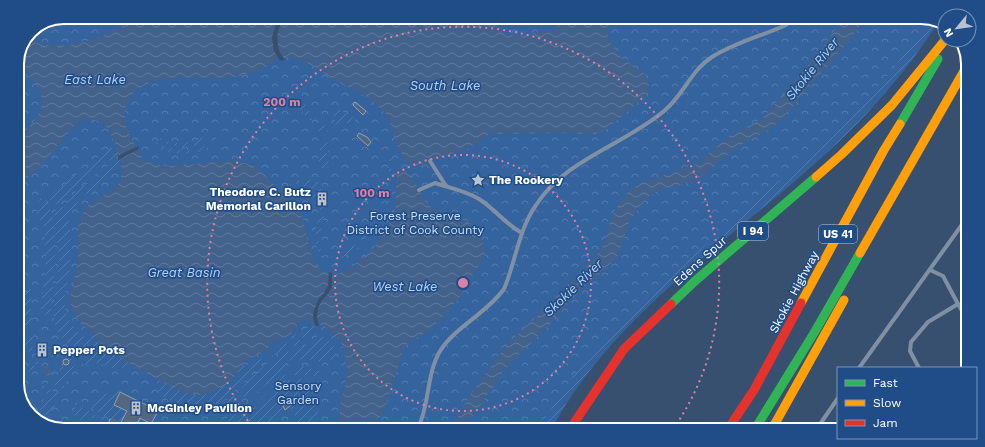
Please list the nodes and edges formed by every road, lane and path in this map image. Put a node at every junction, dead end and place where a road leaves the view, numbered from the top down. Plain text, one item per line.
1 (787, 24) edge
2 (938, 48) edge
3 (945, 48) edge
4 (961, 76) edge
5 (430, 161) dead end
6 (899, 183) junction
7 (446, 186) junction
8 (418, 190) dead end
9 (961, 226) edge
10 (522, 233) junction
11 (930, 270) junction
12 (958, 304) junction
13 (961, 309) edge
14 (860, 367) edge
15 (918, 367) edge
16 (837, 399) edge
17 (420, 423) edge
18 (573, 423) edge
19 (732, 423) edge
20 (759, 423) edge
21 (775, 423) edge
22 (821, 423) edge

1 - 10 lane
2 - 18 highway, Edens Spur / I 94
3 - 19 highway, Skokie Highway / US 41
4 - 6 highway
5 - 7 lane
6 - 20 highway, US 41
6 - 21 highway
7 - 8 lane
7 - 10 lane
9 - 11 lane
10 - 17 lane
11 - 12 lane
11 - 14 lane
12 - 13 lane
12 - 15 lane
16 - 22 lane

